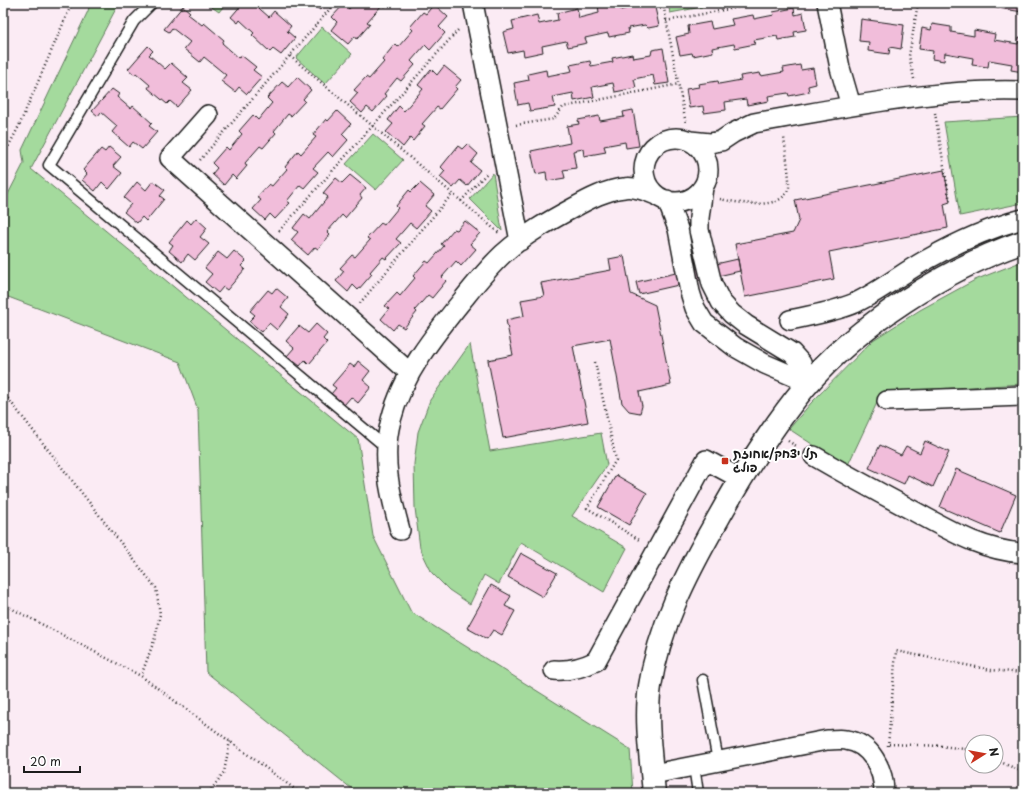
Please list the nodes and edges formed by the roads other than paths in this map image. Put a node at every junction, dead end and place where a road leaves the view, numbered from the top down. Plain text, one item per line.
1 (152, 3) edge
2 (474, 3) edge
3 (827, 3) edge
4 (1023, 91) edge
5 (851, 106) junction
6 (208, 115) dead end
7 (733, 133) junction
8 (690, 141) junction
9 (646, 159) junction
10 (704, 186) junction
11 (611, 190) junction
12 (661, 197) junction
13 (1023, 219) edge
14 (1023, 242) edge
15 (517, 243) junction
16 (790, 320) dead end
17 (410, 373) junction
18 (809, 383) junction
19 (1023, 396) edge
20 (887, 401) dead end
21 (387, 448) junction
22 (814, 456) dead end
23 (741, 479) junction
24 (400, 530) dead end
25 (1023, 553) edge
26 (554, 670) dead end
27 (703, 680) dead end
28 (718, 761) junction
29 (694, 766) junction
30 (654, 783) edge
31 (698, 793) edge
32 (884, 793) edge

1 - 21 lane
2 - 15 street
3 - 5 street
4 - 5 street
5 - 7 street
6 - 17 street
7 - 8 street
7 - 10 street
8 - 9 street
8 - 10 street
9 - 11 street
9 - 12 street
10 - 12 street
10 - 18 street
11 - 12 street
11 - 15 street
12 - 18 street
13 - 16 street
14 - 18 street
15 - 17 street
17 - 21 street
18 - 23 street
19 - 20 street
21 - 24 street
22 - 25 street
23 - 26 street
23 - 30 street
27 - 28 lane
28 - 29 street
28 - 32 street
29 - 30 street
29 - 31 lane

